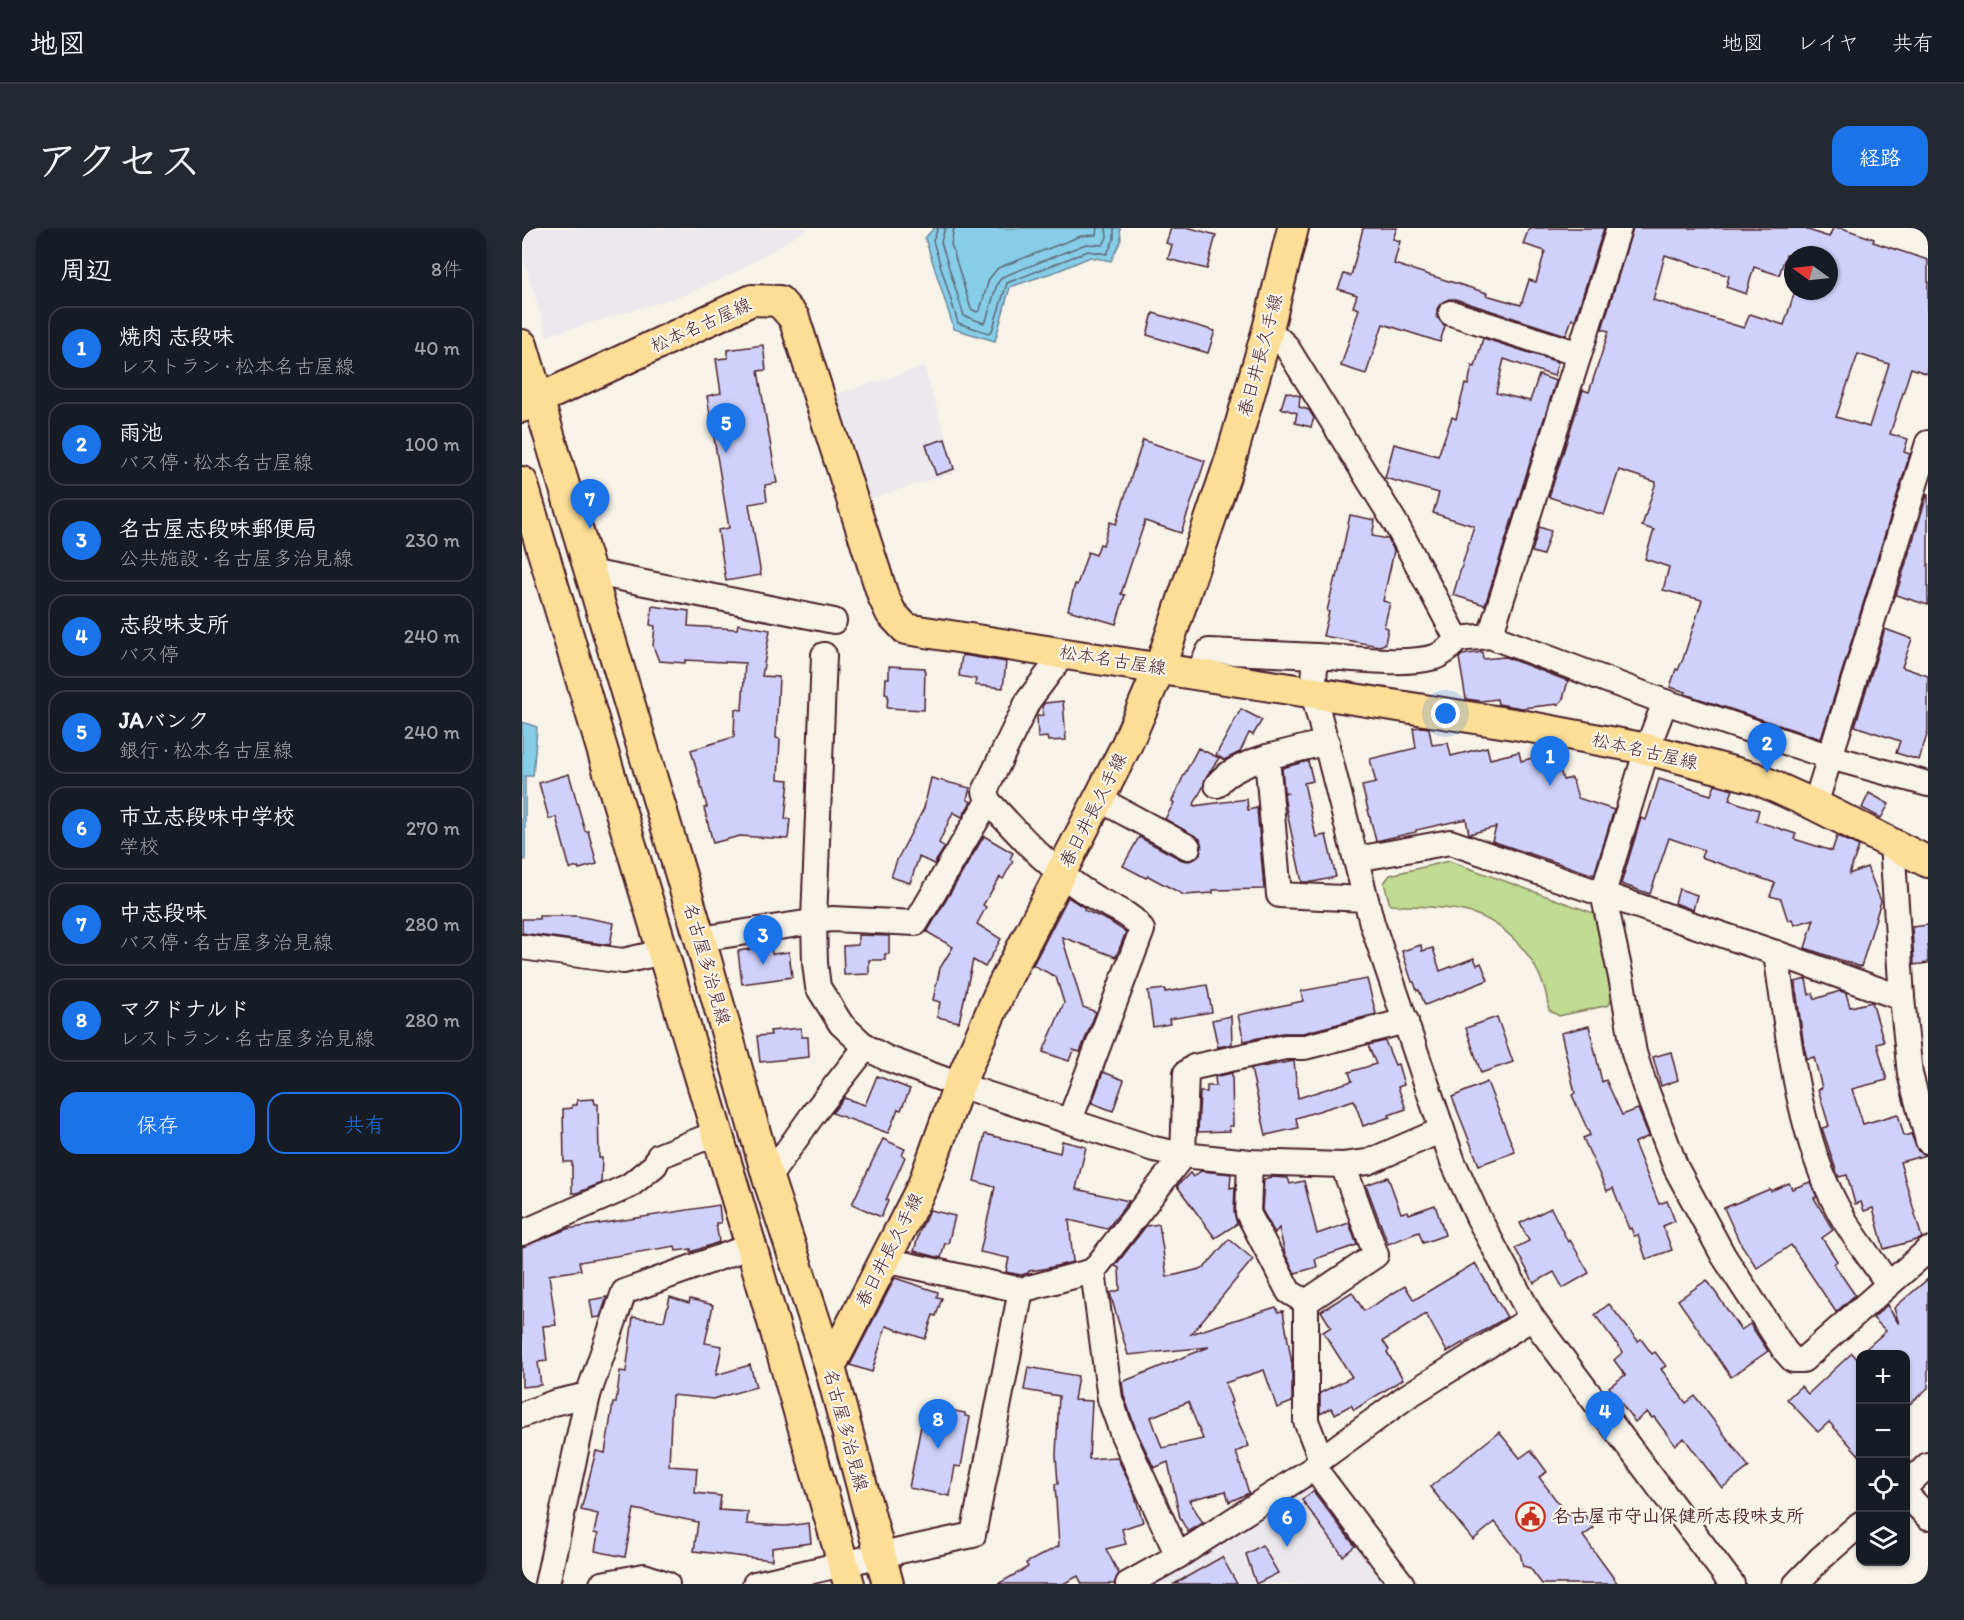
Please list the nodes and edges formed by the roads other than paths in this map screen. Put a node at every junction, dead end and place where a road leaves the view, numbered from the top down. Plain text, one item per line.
1 (1293, 228) edge
2 (1619, 228) edge
3 (1451, 313) dead end
4 (1268, 329) junction
5 (522, 345) edge
6 (1579, 354) junction
7 (530, 403) edge
8 (1928, 443) edge
9 (522, 482) edge
10 (590, 572) junction
11 (834, 621) dead end
12 (1490, 636) junction
13 (1457, 639) junction
14 (1064, 653) junction
15 (824, 655) dead end
16 (1316, 656) junction
17 (1160, 667) junction
18 (1198, 674) junction
19 (1313, 692) junction
20 (1665, 702) junction
21 (1327, 742) junction
22 (1647, 748) junction
23 (1267, 757) junction
24 (1830, 757) junction
25 (1928, 784) edge
26 (1217, 785) dead end
27 (1099, 799) junction
28 (987, 801) junction
29 (1815, 805) junction
30 (1892, 843) junction
31 (1188, 847) dead end
32 (1357, 859) junction
33 (1928, 862) edge
34 (1060, 874) junction
35 (1603, 893) junction
36 (1365, 899) junction
37 (814, 921) junction
38 (700, 939) junction
39 (522, 947) edge
40 (663, 952) junction
41 (1776, 953) junction
42 (1902, 998) junction
43 (1406, 1021) junction
44 (866, 1047) junction
45 (959, 1085) junction
46 (1070, 1120) junction
47 (1442, 1130) junction
48 (717, 1133) junction
49 (1928, 1141) edge
50 (1183, 1155) junction
51 (1250, 1162) junction
52 (1343, 1165) junction
53 (768, 1178) junction
54 (522, 1233) edge
55 (751, 1246) junction
56 (1928, 1250) edge
57 (885, 1260) junction
58 (1093, 1270) junction
59 (1888, 1284) junction
60 (1021, 1290) junction
61 (1306, 1302) junction
62 (1532, 1318) junction
63 (830, 1367) junction
64 (588, 1395) junction
65 (522, 1415) edge
66 (1317, 1464) junction
67 (1928, 1465) edge
68 (1910, 1481) edge
69 (1910, 1499) edge
70 (1928, 1517) edge
71 (1856, 1528) edge
72 (880, 1554) junction
73 (1178, 1556) junction
74 (846, 1574) edge
75 (547, 1584) edge
76 (602, 1584) edge
77 (667, 1584) edge
78 (755, 1584) edge
79 (888, 1584) edge
80 (1128, 1584) edge
81 (1402, 1584) edge
82 (1732, 1584) edge
83 (1796, 1584) edge

1 - 4 main road, 春日井長久手線
2 - 6 street
3 - 6 street
4 - 13 street
4 - 17 main road, 春日井長久手線
5 - 7 main road, 名古屋多治見線
6 - 12 street
7 - 10 main road, 名古屋多治見線
7 - 14 main road, 松本名古屋線
8 - 24 street
9 - 40 main road
10 - 11 street
10 - 38 main road, 名古屋多治見線
12 - 13 street
12 - 20 street
13 - 16 street
14 - 17 main road, 松本名古屋線
14 - 28 street
15 - 37 street
16 - 18 street
16 - 19 street
17 - 18 main road, 松本名古屋線
17 - 27 main road, 春日井長久手線
18 - 19 main road, 松本名古屋線
19 - 21 street
19 - 22 main road, 松本名古屋線
20 - 22 street
20 - 24 street
21 - 23 street
21 - 32 street
22 - 29 main road, 松本名古屋線
22 - 35 street
23 - 26 street
23 - 36 street
24 - 25 street
24 - 29 street
27 - 31 street
27 - 34 main road, 春日井長久手線
28 - 34 street
28 - 37 street
29 - 30 main road, 松本名古屋線
30 - 33 main road, 松本名古屋線
30 - 42 street
32 - 35 street
32 - 36 street
34 - 45 main road, 春日井長久手線
34 - 46 street
35 - 41 street
35 - 59 street
36 - 43 street
37 - 38 street
37 - 44 street
38 - 53 main road, 名古屋多治見線
39 - 40 street
40 - 48 main road
41 - 42 street
41 - 59 street
42 - 49 street
43 - 47 street
43 - 50 street
44 - 45 street
44 - 53 street
45 - 46 street
45 - 57 main road, 春日井長久手線
46 - 50 street
47 - 52 street
47 - 62 street
48 - 54 street
48 - 55 main road
50 - 51 street
50 - 58 street
51 - 52 street
51 - 61 street
52 - 61 street
53 - 63 main road, 名古屋多治見線
55 - 64 street
55 - 74 main road
56 - 59 street
57 - 60 street
57 - 63 main road, 春日井長久手線
58 - 60 street
58 - 73 street
60 - 72 street
61 - 66 street
62 - 66 street
62 - 82 street
63 - 72 main road, 名古屋多治見線
64 - 65 street
64 - 75 street
66 - 73 street
66 - 81 street
67 - 68 street
69 - 70 street
71 - 83 street
72 - 74 street
72 - 79 main road, 名古屋多治見線
73 - 80 street
74 - 78 street
76 - 77 street

